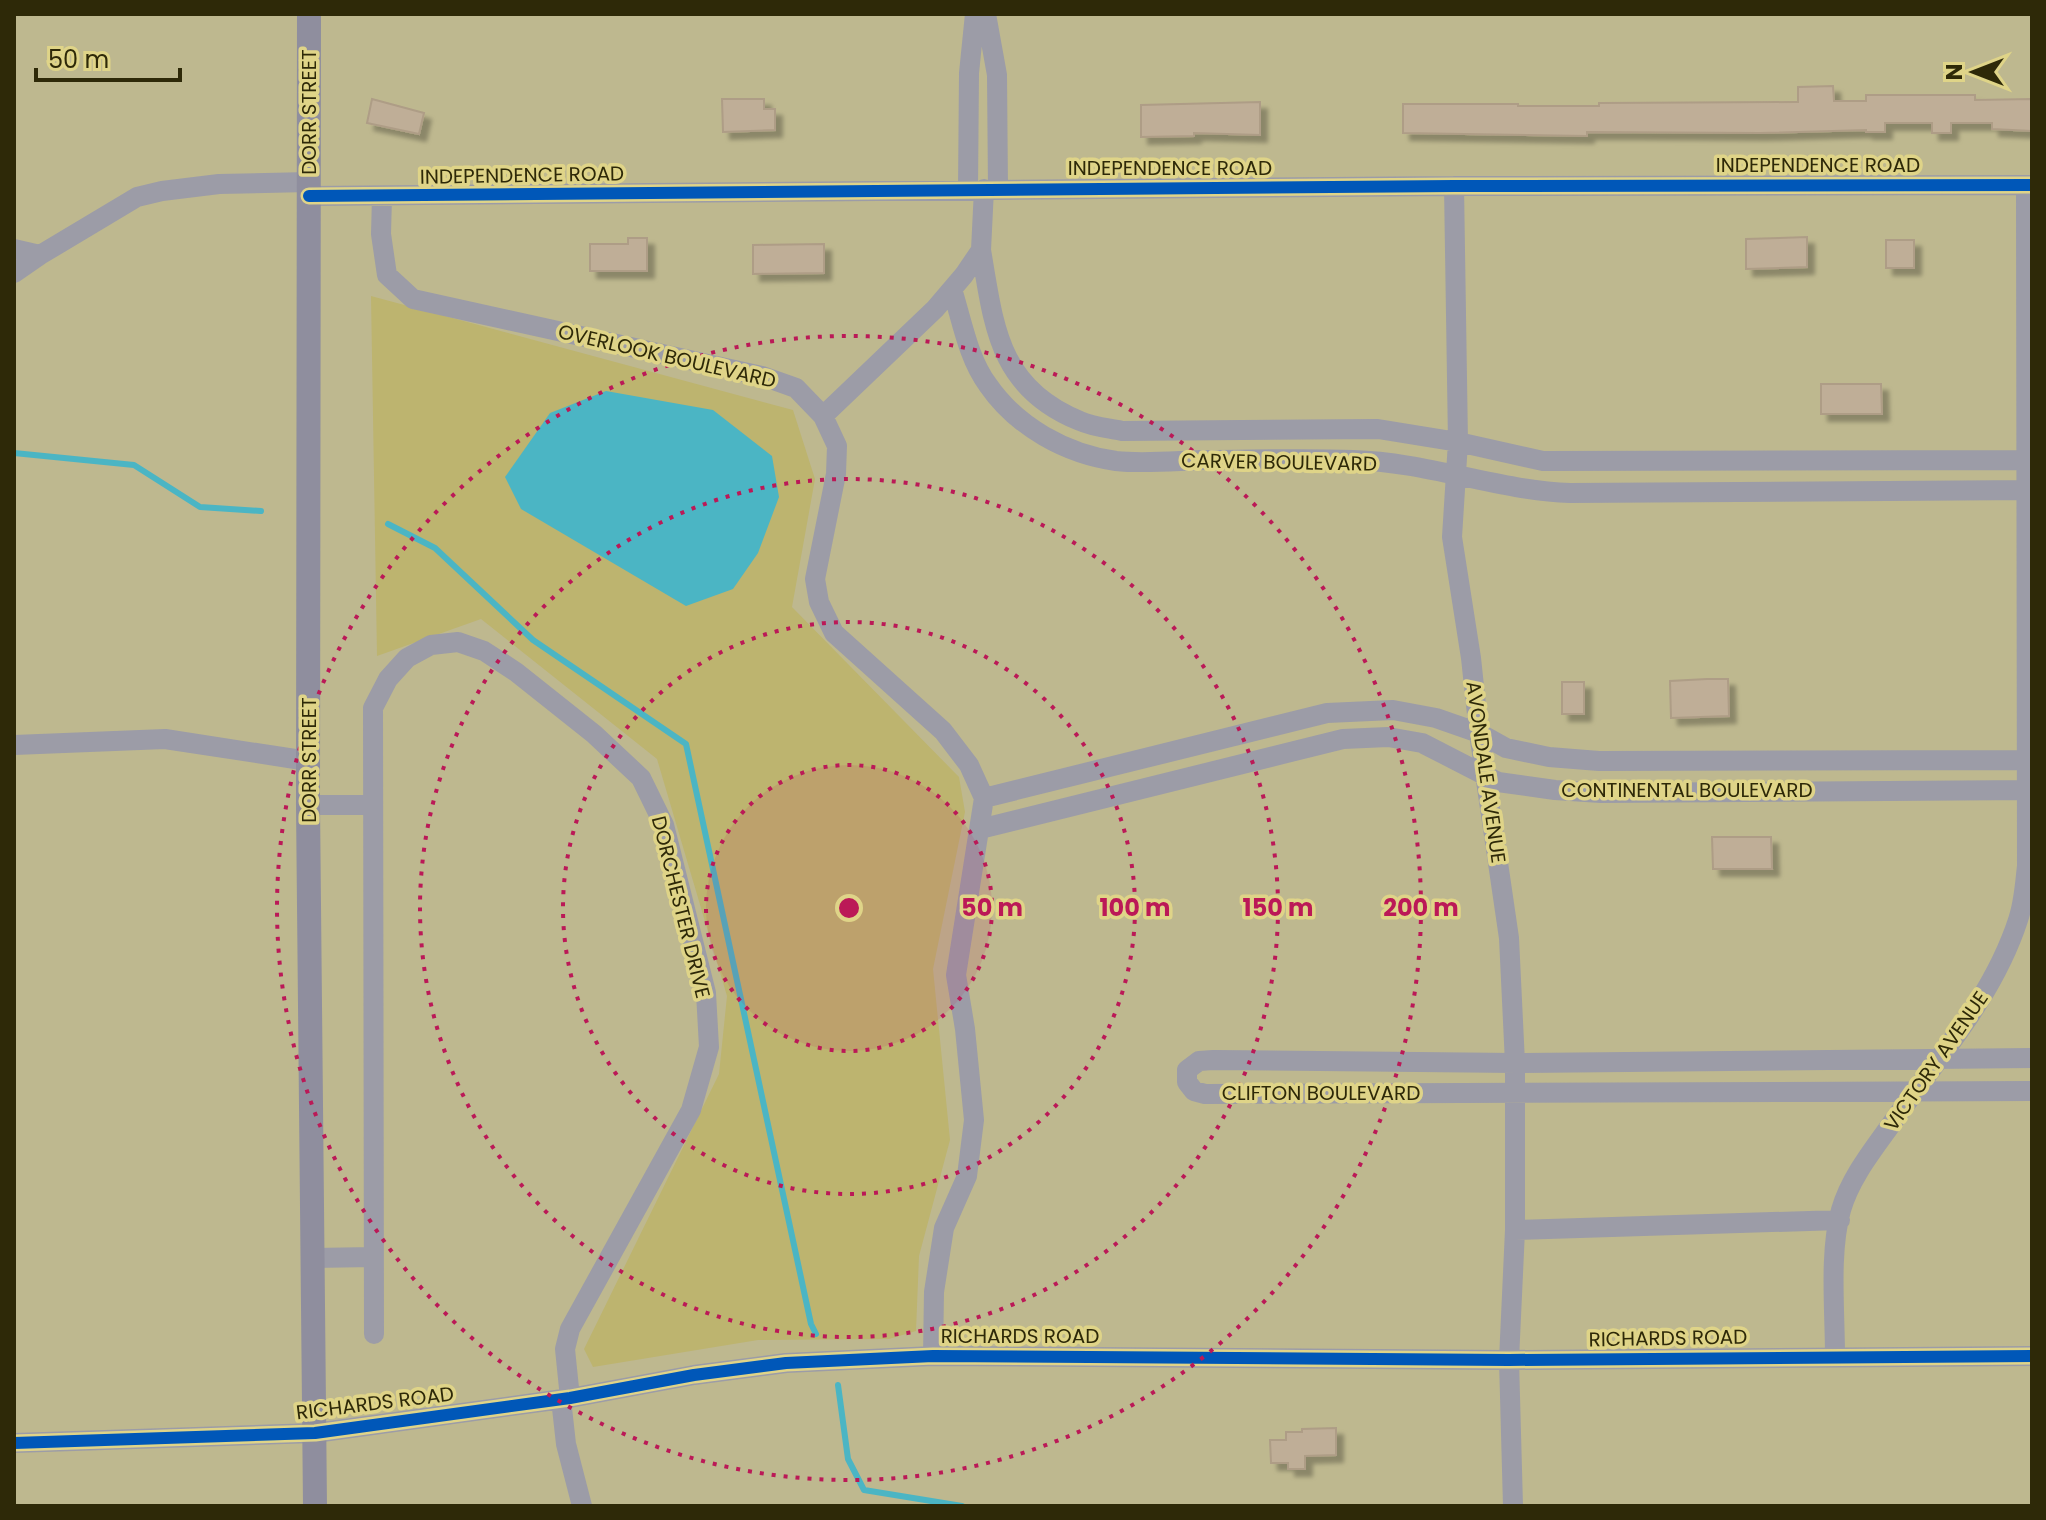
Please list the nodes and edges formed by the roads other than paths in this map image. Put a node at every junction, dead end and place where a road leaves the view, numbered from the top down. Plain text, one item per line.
1 (309, 14) edge
2 (975, 14) edge
3 (986, 14) edge
4 (2029, 185) edge
5 (1454, 186) junction
6 (309, 189) junction
7 (984, 189) junction
8 (382, 197) junction
9 (14, 249) edge
10 (981, 250) junction
11 (40, 255) junction
12 (14, 273) edge
13 (952, 289) junction
14 (823, 416) junction
15 (1458, 442) junction
16 (2030, 460) edge
17 (1456, 475) junction
18 (2030, 490) edge
19 (1479, 733) junction
20 (14, 745) edge
21 (2029, 760) edge
22 (308, 761) junction
23 (1485, 776) junction
24 (2030, 790) edge
25 (984, 798) junction
26 (308, 805) junction
27 (372, 805) junction
28 (980, 829) junction
29 (1938, 1058) junction
30 (2032, 1058) edge
31 (1515, 1063) junction
32 (2032, 1091) edge
33 (1516, 1092) junction
34 (1914, 1092) junction
35 (1840, 1220) junction
36 (1515, 1230) junction
37 (373, 1257) junction
38 (313, 1258) junction
39 (374, 1334) dead end
40 (933, 1356) junction
41 (1835, 1356) junction
42 (2032, 1356) edge
43 (1509, 1360) junction
44 (565, 1399) junction
45 (315, 1433) junction
46 (14, 1443) edge
47 (315, 1506) edge
48 (582, 1506) edge
49 (1513, 1506) edge

1 - 6 main road, DORR STREET
2 - 7 street
3 - 7 street
4 - 5 street, INDEPENDENCE ROAD
4 - 16 street, VICTORY AVENUE
5 - 7 street, INDEPENDENCE ROAD
5 - 15 street, AVONDALE AVENUE
6 - 8 street, INDEPENDENCE ROAD
6 - 11 street, INDEPENDENCE ROAD
6 - 22 main road, DORR STREET
7 - 8 street, INDEPENDENCE ROAD
7 - 10 street, CARVER BOULEVARD
8 - 14 street, OVERLOOK BOULEVARD
9 - 11 street
10 - 13 street
10 - 15 street, CARVER BOULEVARD
11 - 12 street, INDEPENDENCE ROAD
13 - 14 street
13 - 17 street, CARVER BOULEVARD
14 - 25 street, OVERLOOK BOULEVARD
15 - 16 street, CARVER BOULEVARD
15 - 17 street, AVONDALE AVENUE
16 - 18 street, VICTORY AVENUE
17 - 18 street, CARVER BOULEVARD
17 - 19 street, AVONDALE AVENUE
18 - 21 street, VICTORY AVENUE
19 - 21 street, CONTINENTAL BOULEVARD
19 - 23 street, AVONDALE AVENUE
19 - 25 street, CONTINENTAL BOULEVARD
20 - 22 street
21 - 24 street, VICTORY AVENUE
22 - 26 main road, DORR STREET
23 - 24 street, CONTINENTAL BOULEVARD
23 - 28 street, CONTINENTAL BOULEVARD
23 - 31 street, AVONDALE AVENUE
24 - 29 street, VICTORY AVENUE
25 - 28 street
26 - 27 street
26 - 38 main road, DORR STREET
27 - 37 street, DORCHESTER DRIVE
27 - 44 street, DORCHESTER DRIVE
28 - 40 street
29 - 30 street, CLIFTON BOULEVARD
29 - 31 street, CLIFTON BOULEVARD
29 - 34 street, VICTORY AVENUE
31 - 33 street, AVONDALE AVENUE
31 - 33 street, CLIFTON BOULEVARD
32 - 34 street, CLIFTON BOULEVARD
33 - 34 street, CLIFTON BOULEVARD
33 - 36 street, AVONDALE AVENUE
34 - 35 street, VICTORY AVENUE
35 - 36 street
35 - 41 street, VICTORY AVENUE
36 - 43 street, AVONDALE AVENUE
37 - 38 street
37 - 39 street, DORCHESTER DRIVE
38 - 45 main road, DORR STREET
40 - 43 street, RICHARDS ROAD
40 - 44 street, RICHARDS ROAD
41 - 42 street, RICHARDS ROAD
41 - 43 street, RICHARDS ROAD
43 - 49 street, AVONDALE AVENUE
44 - 45 street, RICHARDS ROAD
44 - 48 street, DORCHESTER DRIVE
45 - 46 street, RICHARDS ROAD
45 - 47 main road, DORR STREET

